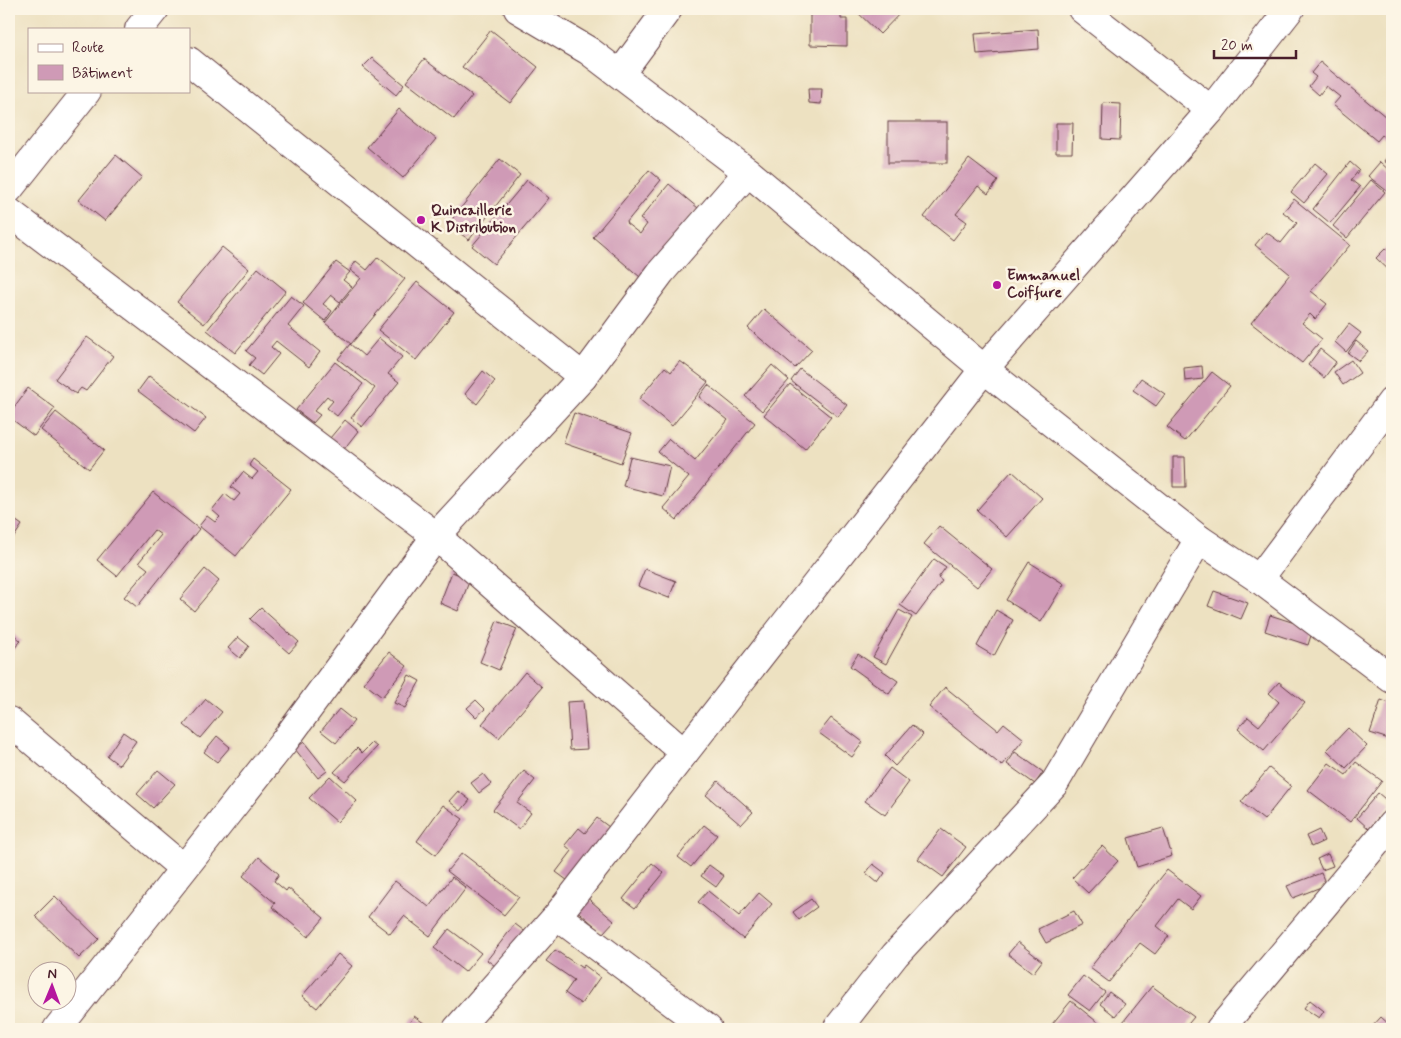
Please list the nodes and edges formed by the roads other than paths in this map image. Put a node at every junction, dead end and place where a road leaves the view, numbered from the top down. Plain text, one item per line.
1 (518, 9) edge
2 (668, 9) edge
3 (1082, 9) edge
4 (1290, 9) edge
5 (190, 61) edge
6 (620, 74) junction
7 (87, 92) edge
8 (1211, 110) junction
9 (748, 172) junction
10 (9, 189) edge
11 (9, 212) edge
12 (984, 370) junction
13 (583, 377) junction
14 (1392, 401) edge
15 (436, 536) junction
16 (1199, 539) junction
17 (1259, 579) junction
18 (1392, 679) edge
19 (9, 720) edge
20 (684, 753) junction
21 (1392, 824) edge
22 (183, 868) junction
23 (557, 916) junction
24 (57, 1029) edge
25 (457, 1029) edge
26 (708, 1029) edge
27 (837, 1029) edge
28 (1220, 1029) edge

1 - 6 street
2 - 6 street
3 - 8 street
4 - 8 street
5 - 13 street
6 - 9 street
7 - 10 street
8 - 12 street
9 - 12 street
9 - 13 street
11 - 15 street
12 - 16 street
12 - 20 street
13 - 15 street
14 - 17 street
15 - 20 street
15 - 22 street
16 - 17 street
16 - 27 street
17 - 18 street
19 - 22 street
20 - 23 street
21 - 28 street
22 - 24 street
23 - 25 street
23 - 26 street

